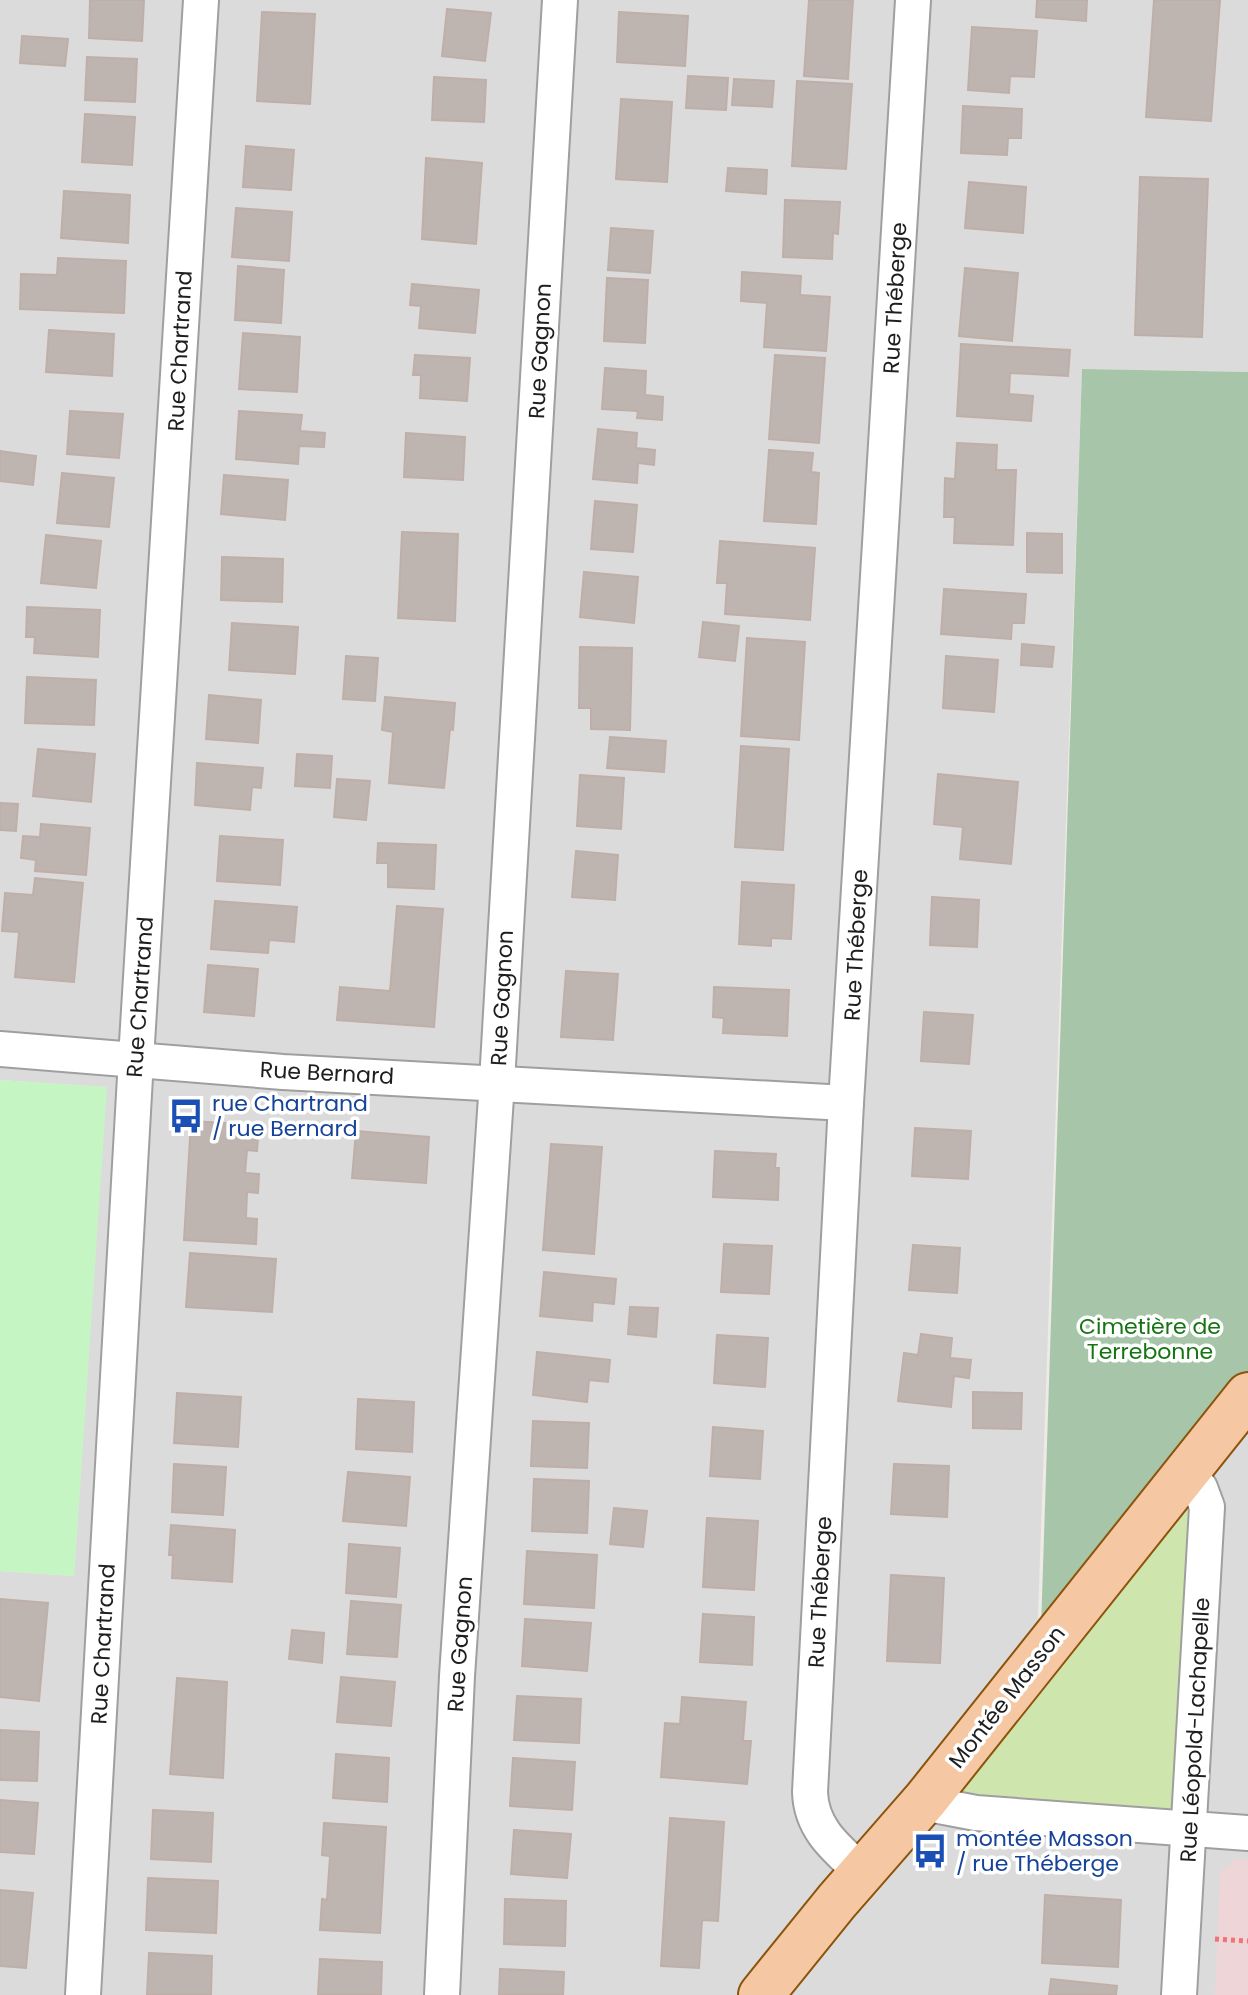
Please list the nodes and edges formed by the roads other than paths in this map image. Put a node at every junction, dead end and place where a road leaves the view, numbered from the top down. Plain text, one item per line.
1 (201, 0) edge
2 (560, 0) edge
3 (913, 0) edge
4 (0, 1049) edge
5 (136, 1059) junction
6 (497, 1082) junction
7 (846, 1103) junction
8 (1248, 1395) edge
9 (1187, 1471) junction
10 (926, 1799) junction
11 (1189, 1828) junction
12 (1248, 1833) edge
13 (862, 1872) junction
14 (83, 1995) edge
15 (442, 1995) edge
16 (761, 1995) edge
17 (1179, 1995) edge

1 - 5 street, Rue Chartrand
2 - 6 street, Rue Gagnon
3 - 7 street, Rue Théberge
4 - 5 street, Rue Bernard
5 - 6 street, Rue Bernard
5 - 14 street, Rue Chartrand
6 - 7 street, Rue Bernard
6 - 15 street, Rue Gagnon
7 - 13 street, Rue Théberge
8 - 9 main road, Montée Masson
9 - 10 main road, Montée Masson
9 - 11 street, Rue Léopold-Lachapelle
10 - 11 street
10 - 13 main road, Montée Masson
11 - 12 street
11 - 17 street, Rue Léopold-Lachapelle
13 - 16 main road, Montée Masson

